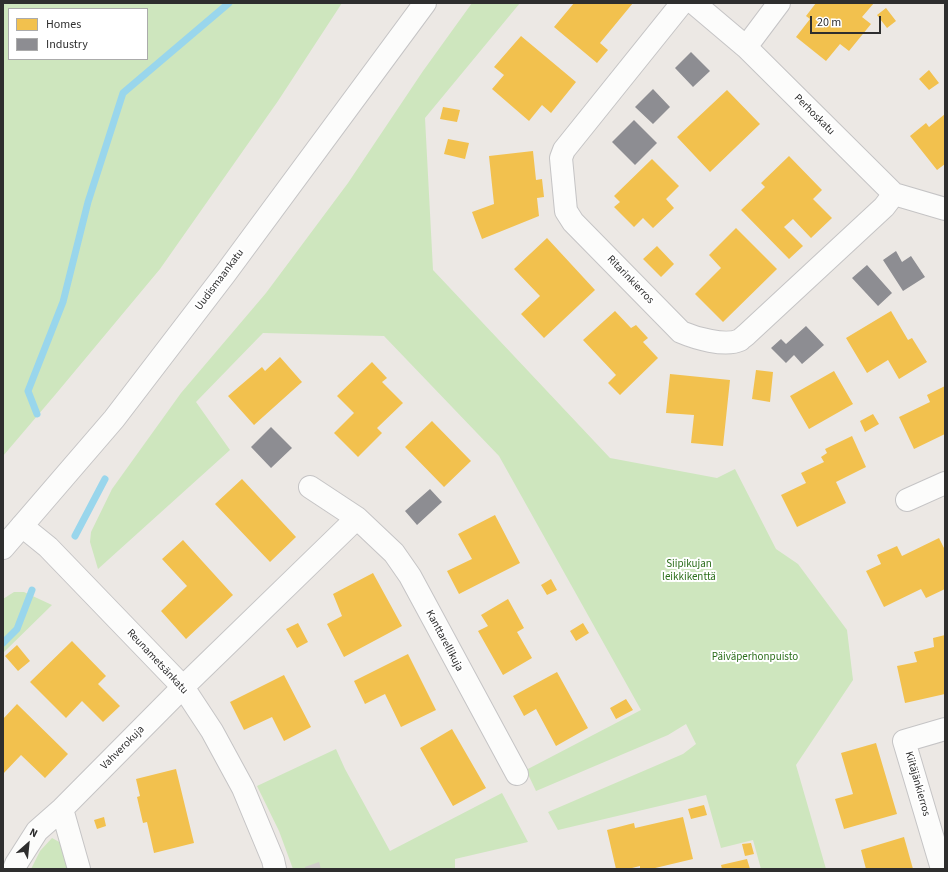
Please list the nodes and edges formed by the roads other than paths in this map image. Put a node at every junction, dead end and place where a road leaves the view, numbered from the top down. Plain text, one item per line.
1 (425, 3) edge
2 (682, 3) edge
3 (694, 3) edge
4 (779, 3) edge
5 (746, 47) junction
6 (894, 194) junction
7 (945, 209) edge
8 (945, 483) edge
9 (310, 487) dead end
10 (907, 500) dead end
11 (357, 518) junction
12 (22, 526) junction
13 (3, 548) edge
14 (183, 687) junction
15 (945, 729) edge
16 (517, 774) dead end
17 (62, 809) junction
18 (14, 869) edge
19 (79, 869) edge
20 (275, 869) edge
21 (942, 869) edge

1 - 12 street, Uudismaankatu
2 - 6 street, Ritarinkierros
3 - 5 street, Perhoskatu
4 - 5 street
5 - 6 street, Perhoskatu
6 - 7 street, Perhoskatu
8 - 10 street
9 - 11 street, Kanttarellikuja
11 - 14 street
11 - 16 street, Kanttarellikuja
12 - 13 street, Uudismaankatu
12 - 14 street, Reunametsänkatu
14 - 17 street, Vahverokuja
14 - 20 street, Reunametsänkatu
15 - 21 street, Kiitäjänkierros
17 - 18 street, Vahverokuja
17 - 19 street

